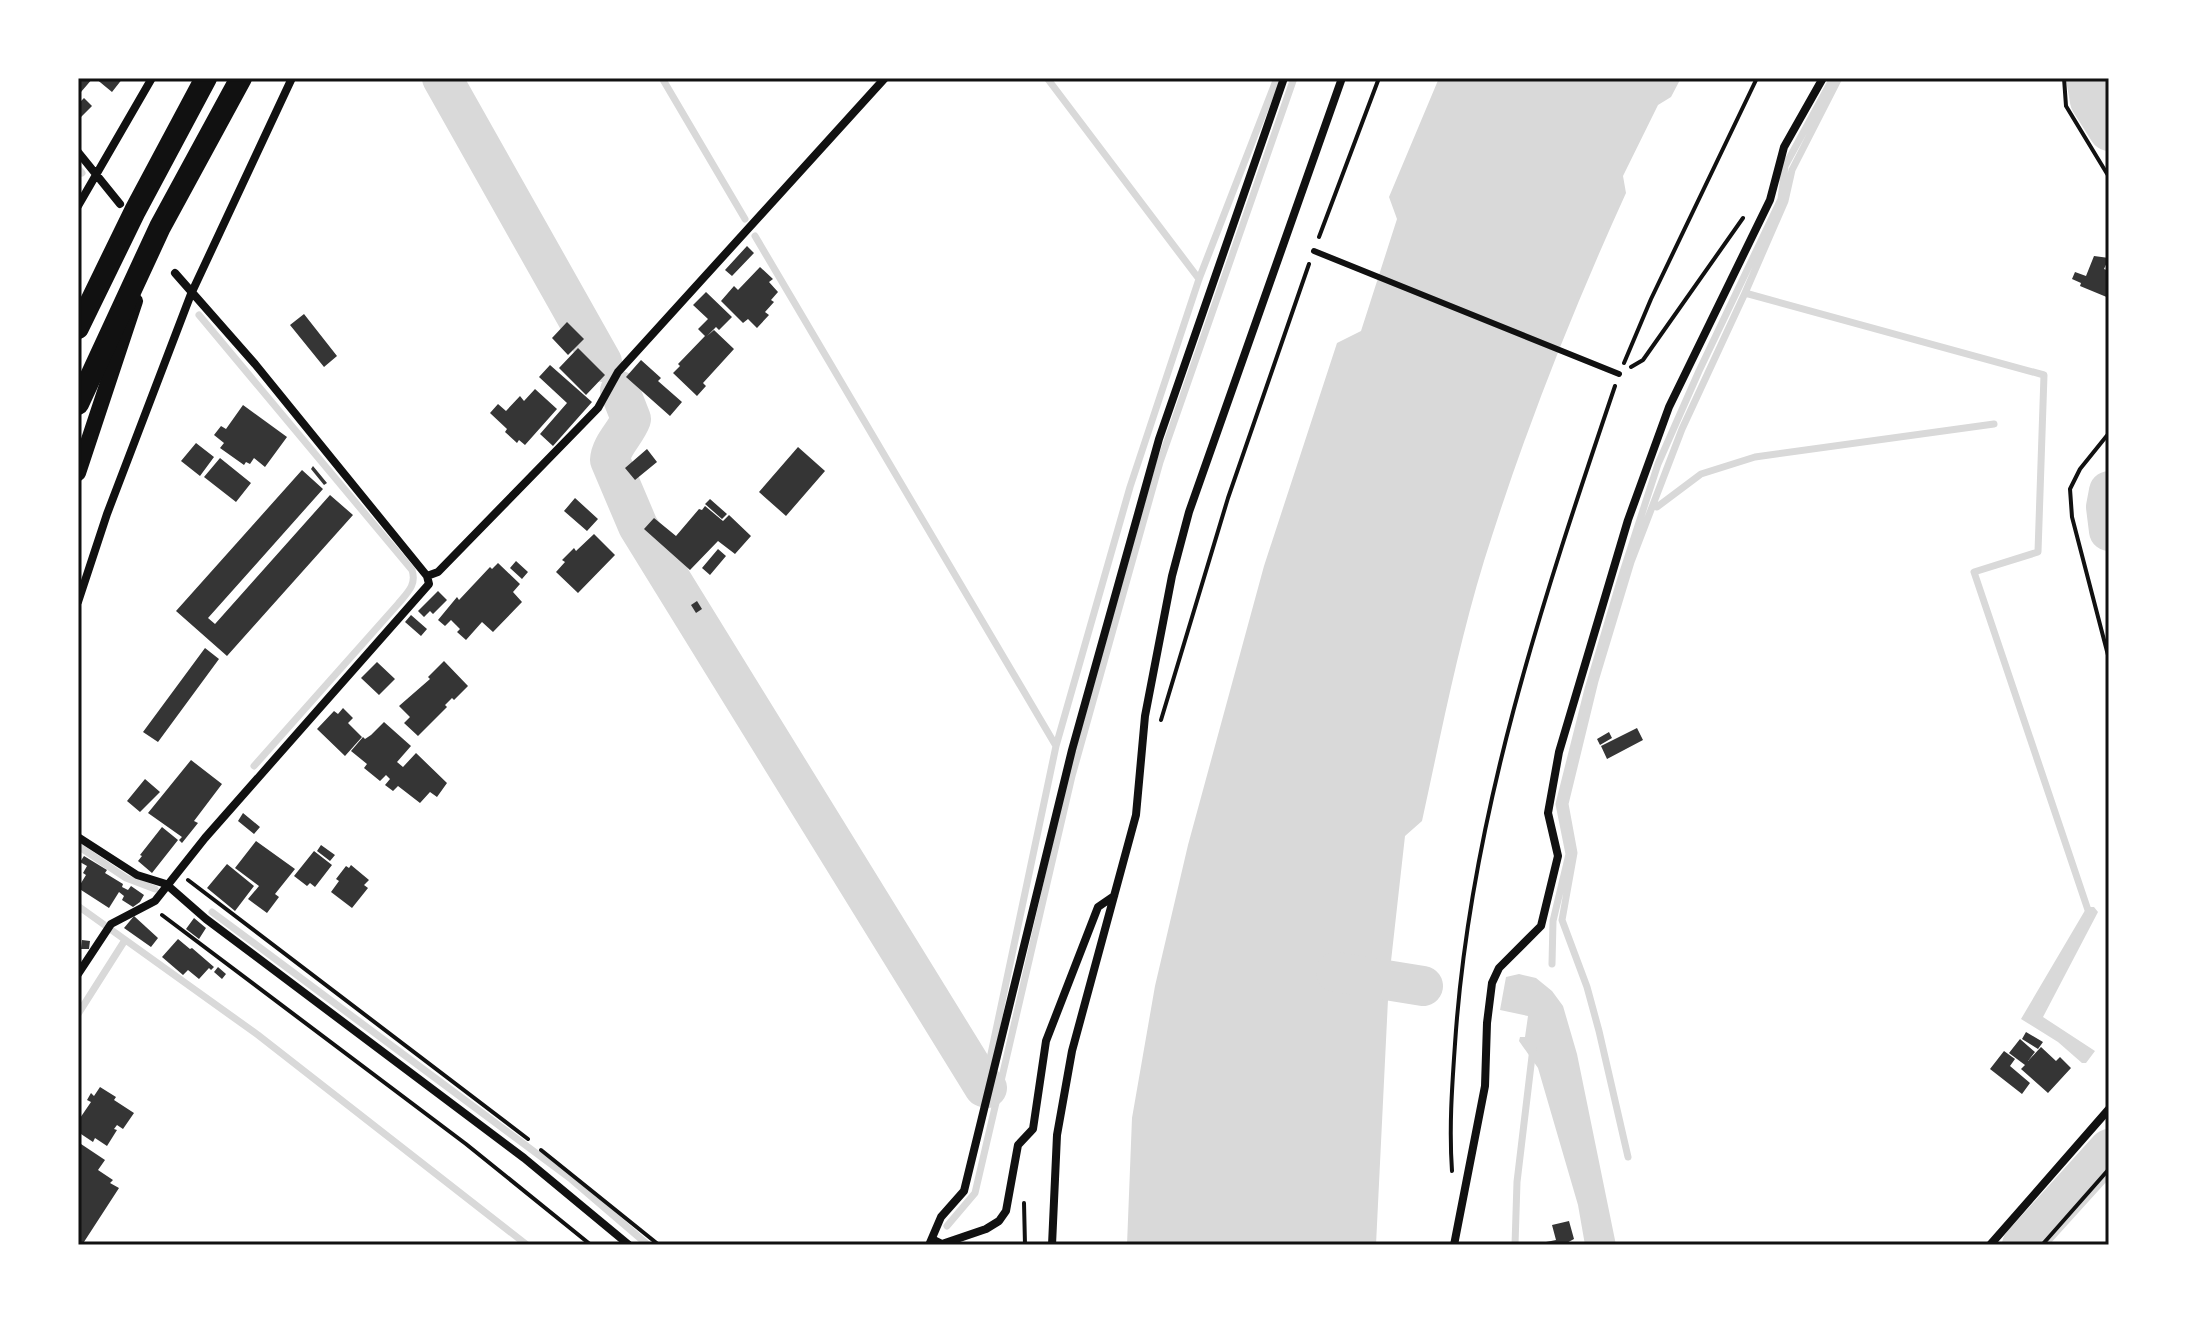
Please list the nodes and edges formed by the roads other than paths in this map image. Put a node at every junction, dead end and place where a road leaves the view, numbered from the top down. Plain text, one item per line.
1 (152, 78) edge
2 (206, 78) edge
3 (241, 78) edge
4 (292, 78) edge
5 (885, 78) edge
6 (1284, 78) edge
7 (1342, 78) edge
8 (1823, 78) edge
9 (78, 152) edge
10 (96, 174) junction
11 (120, 204) dead end
12 (78, 206) edge
13 (160, 227) junction
14 (1314, 251) road end
15 (175, 273) dead end
16 (191, 294) junction
17 (78, 328) edge
18 (1619, 374) road end
19 (78, 404) edge
20 (78, 473) edge
21 (427, 576) junction
22 (78, 602) edge
23 (78, 837) edge
24 (166, 884) junction
25 (1114, 896) junction
26 (78, 974) edge
27 (2109, 1109) edge
28 (930, 1242) edge
29 (629, 1245) edge
30 (1052, 1245) edge
31 (1454, 1245) edge
32 (1990, 1245) edge

1 - 10 street
2 - 17 highway
3 - 13 highway
4 - 16 street
5 - 21 street
6 - 28 street
7 - 25 street
8 - 31 street
9 - 10 street
10 - 11 street
10 - 12 street
13 - 19 highway
13 - 20 main road
14 - 18 lane
15 - 16 street
16 - 21 street
16 - 22 street
21 - 24 street
23 - 24 street
24 - 26 street
24 - 29 street
25 - 28 street
25 - 30 street
27 - 32 street

